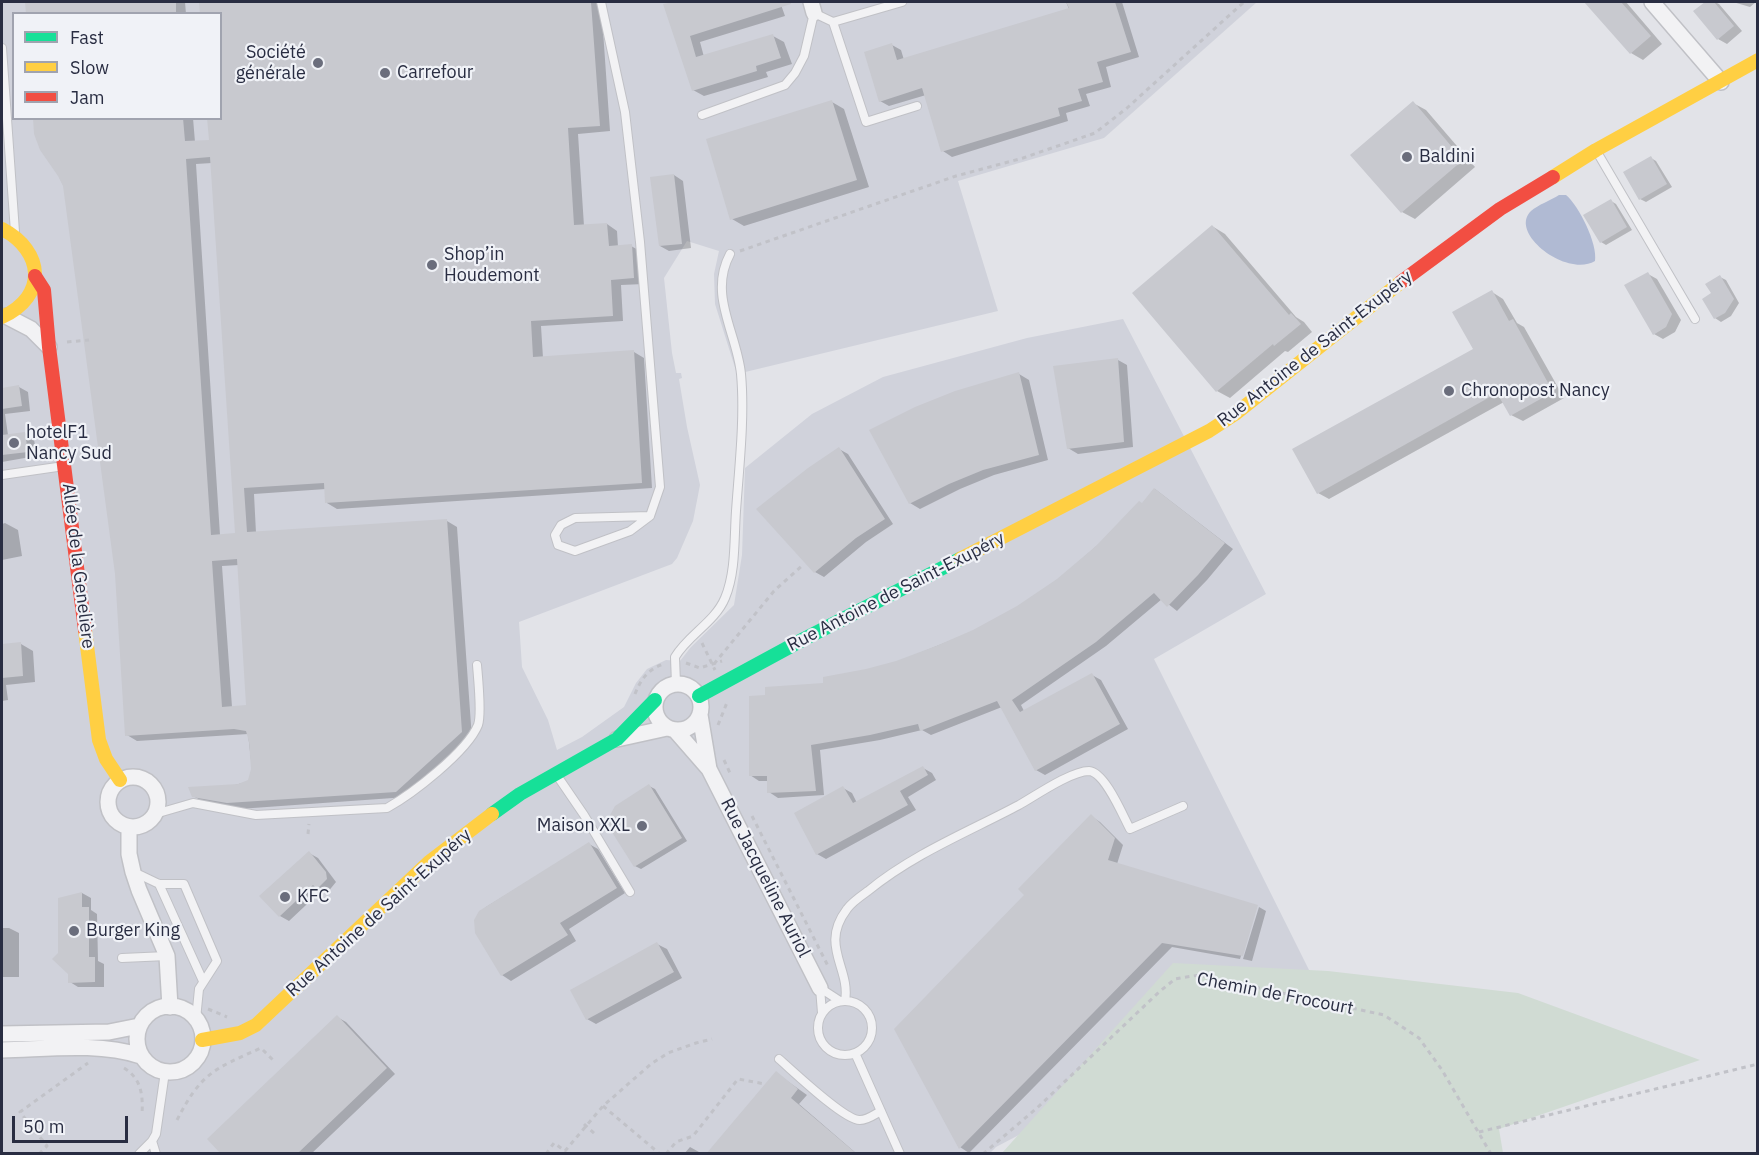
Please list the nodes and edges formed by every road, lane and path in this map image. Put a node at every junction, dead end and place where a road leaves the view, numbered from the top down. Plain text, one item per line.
1 (601, 2) edge
2 (902, 2) edge
3 (1244, 2) edge
4 (1652, 2) edge
5 (812, 7) edge
6 (833, 22) junction
7 (2, 48) edge
8 (1758, 60) edge
9 (1721, 82) junction
10 (917, 106) dead end
11 (702, 115) dead end
12 (1596, 150) junction
13 (2, 230) edge
14 (15, 235) junction
15 (730, 254) joint
16 (35, 276) junction
17 (4, 316) edge
18 (1695, 319) dead end
19 (89, 340) dead end
20 (77, 342) dead end
21 (49, 347) junction
22 (65, 466) junction
23 (2, 476) edge
24 (650, 516) junction
25 (803, 565) dead end
26 (696, 633) junction
27 (723, 661) dead end
28 (674, 663) junction
29 (477, 665) dead end
30 (713, 665) junction
31 (676, 684) junction
32 (720, 685) junction
33 (699, 696) junction
34 (656, 700) junction
35 (632, 702) dead end
36 (700, 715) junction
37 (671, 729) junction
38 (717, 732) dead end
39 (617, 739) junction
40 (722, 753) dead end
41 (709, 768) junction
42 (555, 772) junction
43 (730, 775) dead end
44 (120, 780) junction
45 (1183, 806) dead end
46 (155, 814) junction
47 (750, 814) dead end
48 (310, 819) dead end
49 (129, 827) junction
50 (308, 834) dead end
51 (133, 872) junction
52 (159, 884) junction
53 (630, 892) dead end
54 (167, 956) junction
55 (122, 958) dead end
56 (828, 967) dead end
57 (203, 981) junction
58 (820, 988) junction
59 (842, 1001) junction
60 (170, 1007) junction
61 (822, 1013) junction
62 (196, 1019) junction
63 (140, 1026) junction
64 (2, 1034) edge
65 (712, 1039) dead end
66 (202, 1040) junction
67 (2, 1050) edge
68 (855, 1053) junction
69 (141, 1056) junction
70 (779, 1059) dead end
71 (275, 1062) dead end
72 (91, 1063) dead end
73 (1758, 1064) edge
74 (122, 1067) dead end
75 (165, 1072) junction
76 (765, 1084) dead end
77 (603, 1106) junction
78 (881, 1111) junction
79 (142, 1115) dead end
80 (177, 1120) dead end
81 (585, 1125) junction
82 (1479, 1132) junction
83 (596, 1134) dead end
84 (152, 1141) junction
85 (547, 1142) dead end
86 (552, 1146) junction
87 (39, 1154) edge
88 (139, 1154) edge
89 (156, 1154) edge
90 (546, 1154) edge
91 (660, 1154) edge
92 (666, 1154) edge
93 (900, 1154) edge
94 (982, 1154) edge
95 (1491, 1154) edge

1 - 24 lane
2 - 6 lane
3 - 15 path
4 - 9 street
5 - 6 lane
5 - 11 lane
6 - 10 lane
7 - 14 lane
8 - 9 street, Rue Antoine de Saint-Exupéry
9 - 12 street, Rue Antoine de Saint-Exupéry
12 - 18 lane
12 - 32 street, Rue Antoine de Saint-Exupéry
13 - 14 street
14 - 16 street, Allée de la Genelière
15 - 26 lane
16 - 17 street
16 - 21 street, Allée de la Genelière
17 - 21 street
19 - 20 path
21 - 22 street, Allée de la Genelière
22 - 23 lane
22 - 44 street, Allée de la Genelière
24 - 24 lane
25 - 30 path
26 - 28 lane
26 - 30 path
27 - 30 path
28 - 30 path
28 - 31 lane
28 - 35 path
29 - 46 lane
30 - 32 path
31 - 33 street
31 - 34 street
32 - 33 street, Rue Antoine de Saint-Exupéry
32 - 38 path
33 - 36 street
34 - 37 street
34 - 39 street, Rue Antoine de Saint-Exupéry
36 - 37 street
36 - 41 street, Rue Jacqueline Auriol
37 - 39 street, Rue Antoine de Saint-Exupéry
37 - 41 street, Rue Jacqueline Auriol
39 - 42 street, Rue Antoine de Saint-Exupéry
40 - 43 path
41 - 58 street, Rue Jacqueline Auriol
42 - 53 lane
42 - 66 street, Rue Antoine de Saint-Exupéry
44 - 46 street
44 - 49 street
45 - 59 lane
46 - 49 street
47 - 56 path
48 - 50 path
49 - 51 street
51 - 52 lane
51 - 54 street
52 - 57 lane
52 - 57 lane
54 - 55 lane
54 - 60 street
57 - 62 lane
58 - 59 lane
58 - 61 lane
59 - 61 lane
59 - 68 lane
60 - 62 street
60 - 63 street
61 - 68 lane
62 - 66 street
63 - 64 street
63 - 69 street
65 - 77 path
66 - 75 street
67 - 69 street
68 - 78 lane
69 - 75 street
70 - 78 lane
71 - 80 path
72 - 87 path
73 - 82 path
74 - 79 path
75 - 84 lane
76 - 92 path
77 - 81 path
77 - 91 path
78 - 93 lane
81 - 83 path
81 - 86 path
82 - 94 path, Chemin de Frocourt
82 - 95 path, Chemin de Frocourt
84 - 88 lane
84 - 89 lane
85 - 86 path
86 - 90 path

